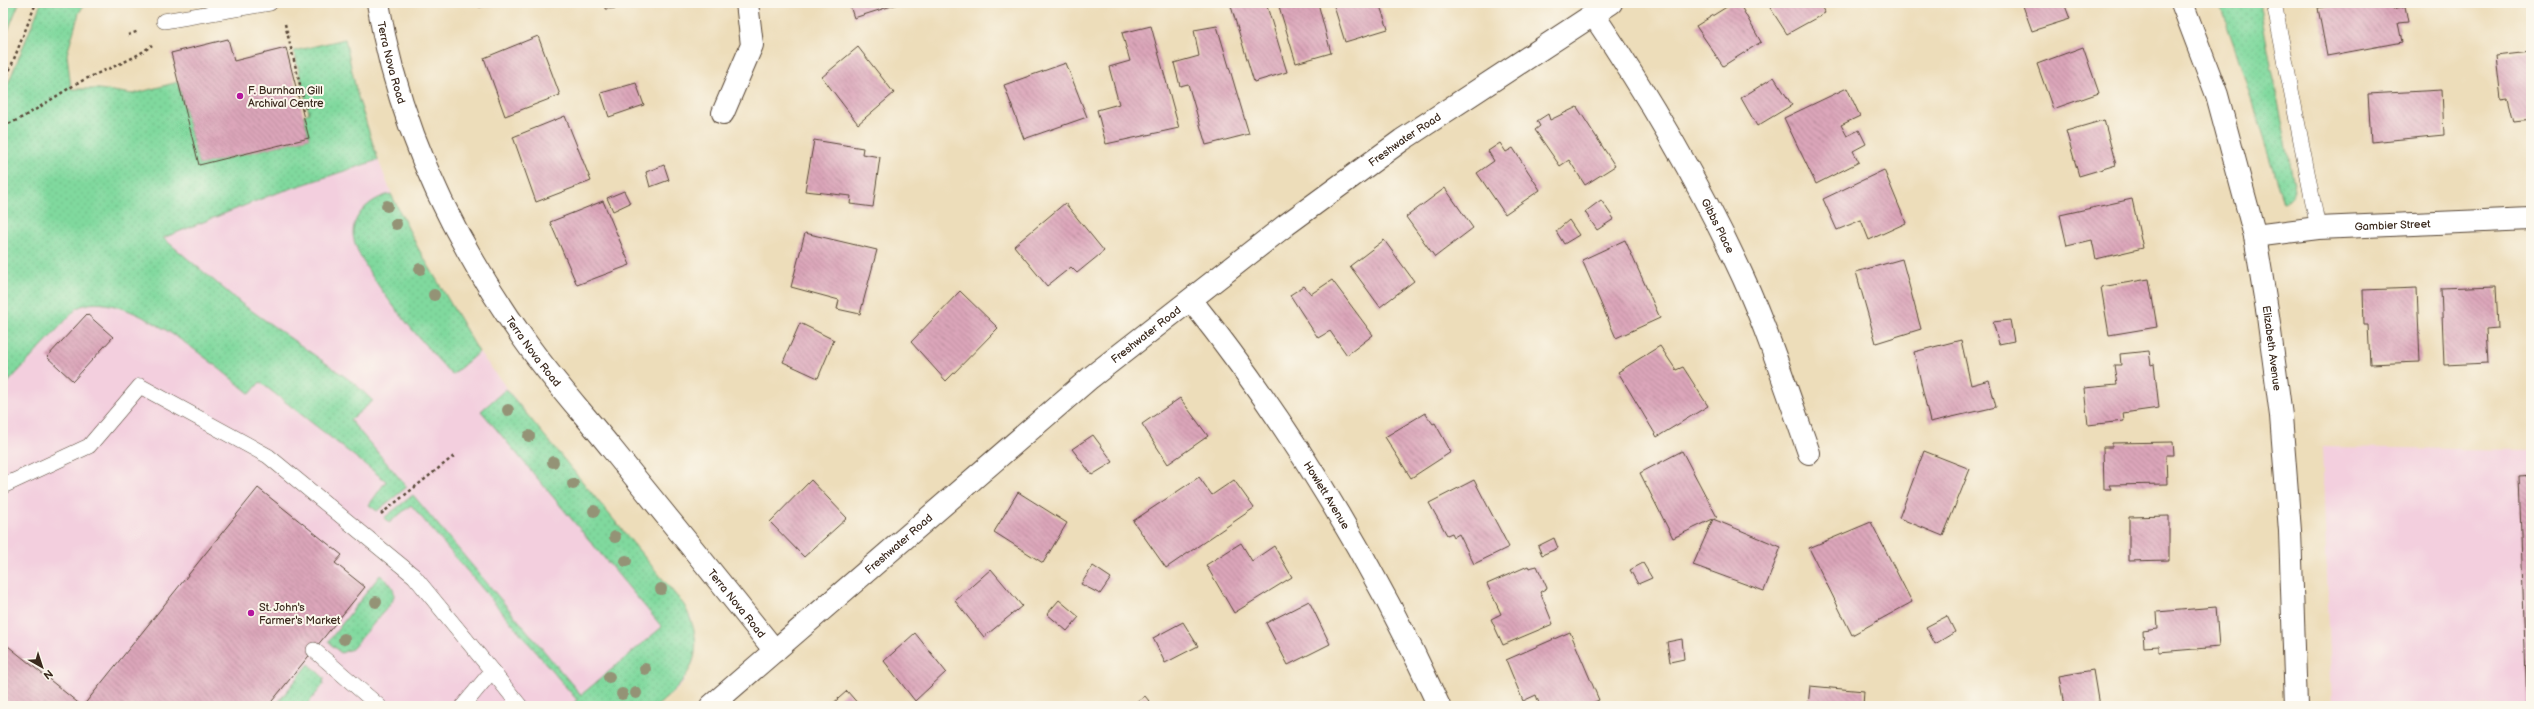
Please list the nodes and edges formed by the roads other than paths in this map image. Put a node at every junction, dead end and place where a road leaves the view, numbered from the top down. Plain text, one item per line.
1 (270, 3) edge
2 (378, 3) edge
3 (747, 3) edge
4 (2182, 3) edge
5 (2274, 3) edge
6 (1602, 9) edge
7 (164, 22) road end
8 (723, 113) dead end
9 (2531, 219) edge
10 (2318, 228) junction
11 (2255, 236) junction
12 (1191, 300) junction
13 (1809, 453) dead end
14 (3, 486) edge
15 (314, 650) dead end
16 (775, 651) junction
17 (492, 671) junction
18 (379, 706) edge
19 (463, 706) edge
20 (520, 706) edge
21 (710, 706) edge
22 (1439, 706) edge
23 (2296, 706) edge

1 - 7 lane
2 - 16 street, Terra Nova Road
3 - 8 street
4 - 11 street, Elizabeth Avenue
5 - 10 lane
6 - 12 street, Freshwater Road
6 - 13 street, Gibbs Place
9 - 10 street, Gambier Street
10 - 11 street, Gambier Street
11 - 23 street, Elizabeth Avenue
12 - 16 street, Freshwater Road
12 - 22 street, Howlett Avenue
14 - 17 lane
15 - 18 lane
16 - 21 street, Freshwater Road
17 - 19 lane
17 - 20 lane

